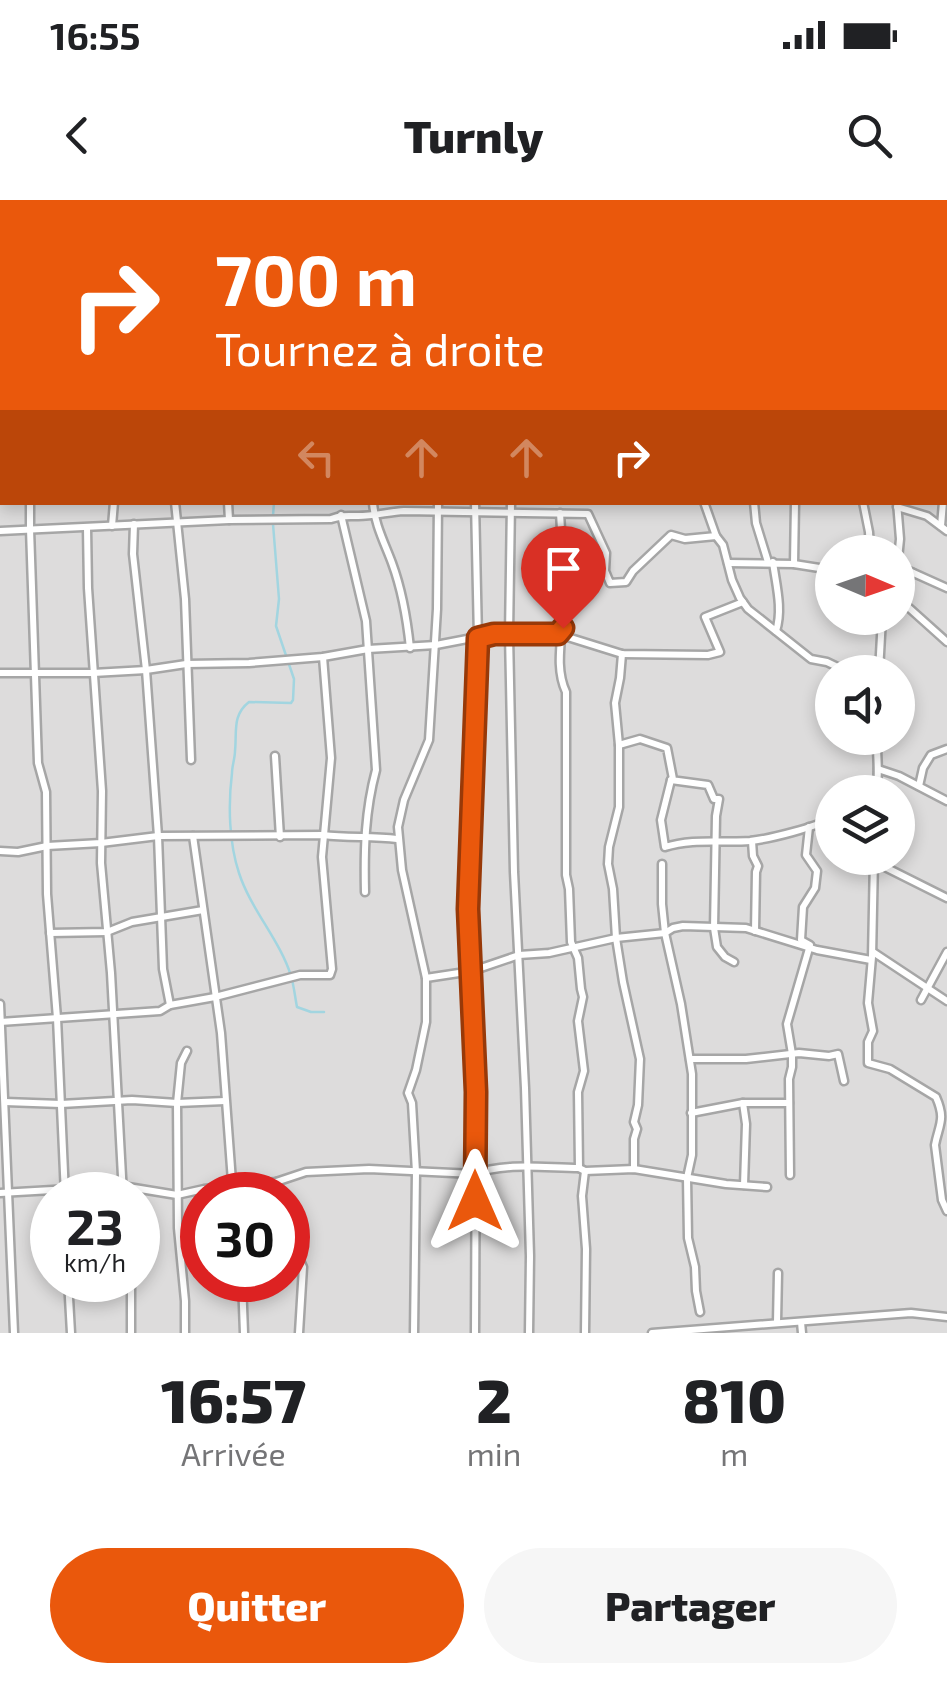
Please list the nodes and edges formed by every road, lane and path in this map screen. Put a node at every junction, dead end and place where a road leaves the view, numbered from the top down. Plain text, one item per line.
1 (30, 505) edge
2 (114, 505) edge
3 (174, 505) edge
4 (228, 505) edge
5 (373, 505) edge
6 (438, 505) edge
7 (511, 505) edge
8 (705, 505) edge
9 (754, 505) edge
10 (795, 505) edge
11 (864, 505) edge
12 (897, 505) edge
13 (404, 506) edge
14 (475, 507) edge
15 (438, 513) junction
16 (512, 513) junction
17 (560, 513) junction
18 (374, 514) junction
19 (341, 515) junction
20 (229, 520) junction
21 (176, 522) junction
22 (134, 524) junction
23 (112, 526) junction
24 (88, 528) junction
25 (30, 529) junction
26 (944, 529) edge
27 (0, 531) edge
28 (870, 535) edge
29 (900, 535) edge
30 (716, 536) junction
31 (728, 562) junction
32 (770, 562) junction
33 (794, 564) junction
34 (815, 567) edge
35 (915, 574) edge
36 (947, 588) edge
37 (743, 602) junction
38 (915, 611) edge
39 (776, 631) junction
40 (561, 633) junction
41 (509, 635) junction
42 (478, 638) junction
43 (947, 642) edge
44 (436, 645) junction
45 (410, 648) junction
46 (368, 649) junction
47 (622, 654) junction
48 (323, 656) junction
49 (815, 660) edge
50 (186, 664) junction
51 (146, 670) junction
52 (0, 673) edge
53 (36, 673) junction
54 (93, 673) junction
55 (619, 745) junction
56 (947, 749) edge
57 (878, 755) edge
58 (276, 756) dead end
59 (191, 760) dead end
60 (878, 770) junction
61 (878, 775) edge
62 (671, 780) junction
63 (919, 786) junction
64 (947, 801) edge
65 (809, 826) junction
66 (815, 826) edge
67 (323, 835) junction
68 (364, 835) junction
69 (158, 836) junction
70 (193, 836) junction
71 (280, 837) junction
72 (398, 838) junction
73 (716, 840) junction
74 (752, 840) junction
75 (101, 843) junction
76 (47, 846) junction
77 (0, 851) edge
78 (662, 864) dead end
79 (873, 875) edge
80 (903, 875) edge
81 (365, 892) dead end
82 (947, 898) edge
83 (203, 910) junction
84 (160, 919) junction
85 (714, 928) junction
86 (755, 930) junction
87 (107, 932) junction
88 (50, 933) junction
89 (666, 933) junction
90 (616, 938) junction
91 (809, 947) junction
92 (574, 948) junction
93 (947, 952) edge
94 (520, 956) junction
95 (871, 956) junction
96 (734, 962) dead end
97 (472, 971) junction
98 (426, 978) junction
99 (926, 987) junction
100 (215, 997) junction
101 (921, 1000) dead end
102 (947, 1002) edge
103 (0, 1004) edge
104 (170, 1005) junction
105 (113, 1015) junction
106 (58, 1018) junction
107 (1, 1022) edge
108 (188, 1051) dead end
109 (792, 1054) junction
110 (690, 1059) junction
111 (844, 1081) dead end
112 (118, 1101) junction
113 (225, 1101) junction
114 (5, 1102) junction
115 (177, 1103) junction
116 (743, 1103) junction
117 (789, 1103) junction
118 (61, 1104) junction
119 (691, 1113) junction
120 (944, 1118) edge
121 (526, 1168) junction
122 (634, 1169) junction
123 (582, 1170) junction
124 (64, 1172) edge
125 (122, 1172) edge
126 (231, 1172) edge
127 (306, 1172) edge
128 (416, 1172) junction
129 (474, 1174) junction
130 (790, 1175) dead end
131 (687, 1178) junction
132 (744, 1185) junction
133 (768, 1187) dead end
134 (4, 1192) edge
135 (30, 1192) edge
136 (160, 1194) edge
137 (178, 1196) junction
138 (947, 1211) edge
139 (778, 1273) dead end
140 (69, 1302) edge
141 (131, 1302) edge
142 (243, 1302) edge
143 (301, 1302) edge
144 (700, 1312) dead end
145 (947, 1317) edge
146 (777, 1322) junction
147 (801, 1322) junction
148 (752, 1329) edge
149 (706, 1331) edge
150 (14, 1333) edge
151 (70, 1333) edge
152 (130, 1333) edge
153 (185, 1333) edge
154 (244, 1333) edge
155 (299, 1333) edge
156 (414, 1333) edge
157 (475, 1333) edge
158 (529, 1333) edge
159 (585, 1333) edge
160 (652, 1333) edge
161 (802, 1333) edge

1 - 25 street
2 - 23 street
3 - 21 street
4 - 20 street
5 - 18 street
6 - 15 street
7 - 16 street
8 - 30 street
9 - 32 street
10 - 33 street
11 - 28 street
12 - 26 street
12 - 29 street
13 - 15 street
13 - 18 street
14 - 15 street
14 - 16 street
14 - 42 street
15 - 44 street
16 - 17 street
16 - 41 street
17 - 30 street
17 - 40 street
18 - 19 street
18 - 45 street
19 - 20 street
19 - 46 street
20 - 21 street
21 - 22 street
21 - 50 street
22 - 23 street
22 - 51 street
23 - 24 street
24 - 25 street
24 - 54 street
25 - 27 street
25 - 53 street
30 - 31 street
31 - 32 street
31 - 37 street
32 - 33 street
32 - 39 street
33 - 34 street
35 - 36 street
37 - 39 street
37 - 47 street
38 - 43 street
39 - 49 street
40 - 41 street
40 - 47 street
40 - 92 street
41 - 42 street
41 - 94 street
42 - 44 street
42 - 97 street
44 - 45 street
44 - 72 street
45 - 46 street
46 - 48 street
46 - 68 street
47 - 55 street
48 - 50 street
48 - 67 street
50 - 51 street
50 - 59 street
51 - 54 street
51 - 69 street
52 - 53 street
53 - 54 street
53 - 76 street
54 - 75 street
55 - 62 street
55 - 90 street
56 - 63 street
57 - 60 street
58 - 71 street
60 - 61 street
60 - 63 street
62 - 73 street
62 - 73 street
63 - 64 street
65 - 66 street
65 - 74 street
65 - 91 street
67 - 68 street
67 - 71 street
67 - 100 street
68 - 72 street
68 - 81 street
69 - 70 street
69 - 75 street
69 - 84 street
70 - 71 street
70 - 83 street
72 - 98 street
73 - 74 street
73 - 85 street
74 - 86 street
75 - 76 street
75 - 87 street
76 - 77 street
76 - 88 street
78 - 89 street
79 - 95 street
80 - 82 street
83 - 84 street
83 - 100 street
84 - 87 street
84 - 104 street
85 - 86 street
85 - 89 street
85 - 96 street
86 - 91 street
87 - 88 street
87 - 105 street
88 - 106 street
89 - 90 street
89 - 110 street
90 - 92 street
90 - 122 street
91 - 95 street
91 - 109 street
92 - 94 street
92 - 123 street
93 - 99 street
94 - 97 street
94 - 121 street
95 - 99 street
95 - 120 street
97 - 98 street
97 - 129 street
98 - 128 street
99 - 101 street
99 - 102 street
100 - 104 street
100 - 113 street
103 - 107 street
104 - 105 street
105 - 106 street
105 - 112 street
106 - 107 street
106 - 118 street
107 - 114 street
108 - 115 street
109 - 110 street
109 - 111 street
109 - 117 street
110 - 119 street
112 - 115 street
112 - 118 street
112 - 125 street
113 - 115 street
113 - 126 street
114 - 118 street
114 - 134 street
115 - 137 street
116 - 117 street
116 - 119 street
116 - 132 street
117 - 130 street
118 - 124 street
119 - 131 street
120 - 138 street
121 - 123 street
121 - 129 street
121 - 158 street
122 - 123 street
122 - 131 street
123 - 159 street
127 - 128 street
128 - 129 street
128 - 156 street
129 - 157 street
131 - 132 street
131 - 144 street
132 - 133 street
134 - 135 street
134 - 150 street
136 - 137 street
137 - 153 street
139 - 146 street
140 - 151 street
141 - 152 street
142 - 154 street
143 - 155 street
145 - 147 street
146 - 147 street
146 - 148 street
147 - 161 street
148 - 149 street
149 - 160 street

